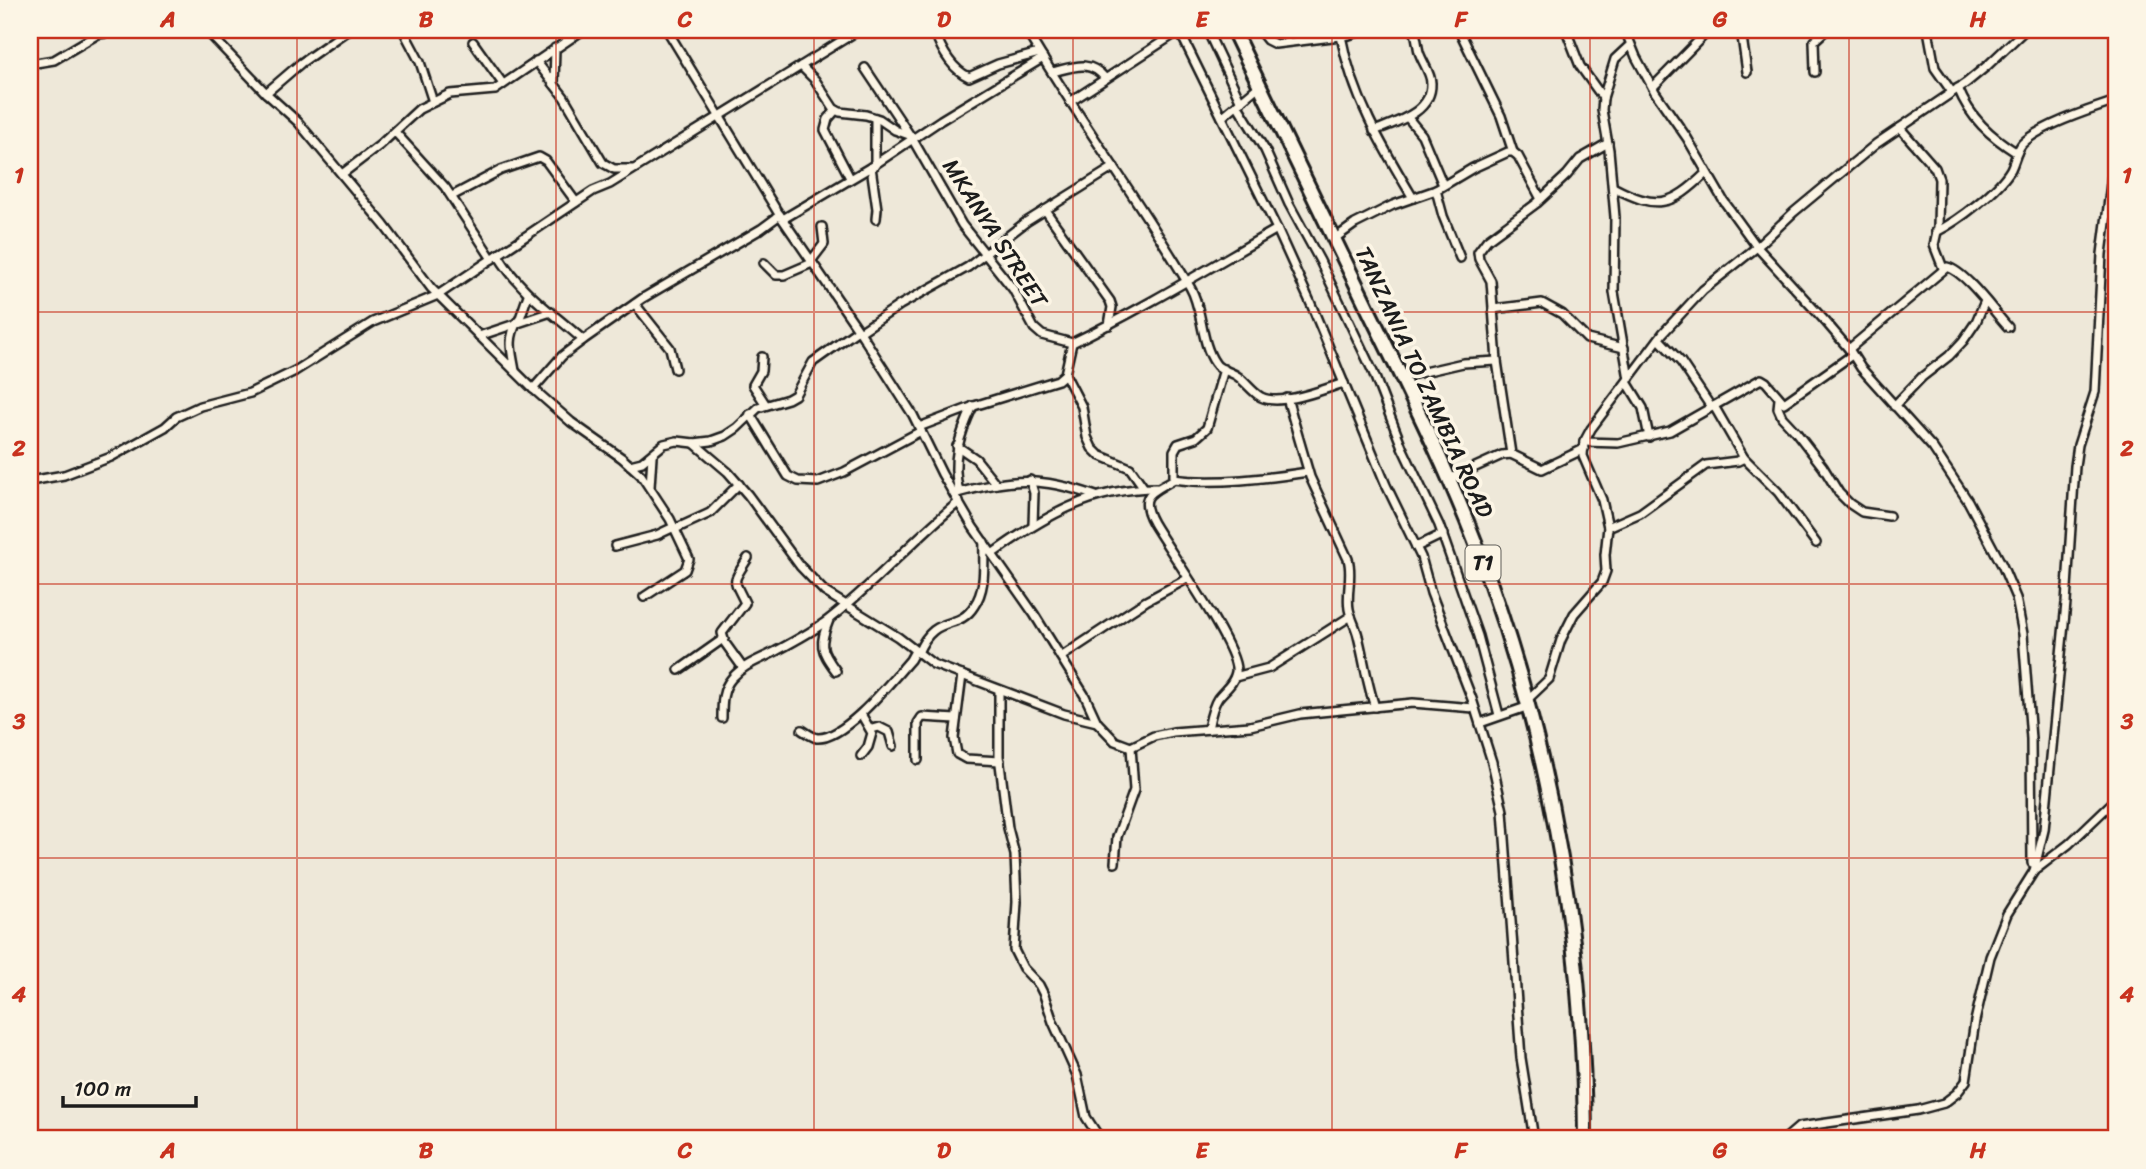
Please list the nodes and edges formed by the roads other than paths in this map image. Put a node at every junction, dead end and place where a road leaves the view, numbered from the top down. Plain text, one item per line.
1 (129, 30) edge
2 (206, 30) edge
3 (348, 30) edge
4 (403, 30) edge
5 (583, 30) edge
6 (667, 30) edge
7 (859, 30) edge
8 (934, 30) edge
9 (1026, 30) edge
10 (1179, 30) edge
11 (1207, 30) edge
12 (1234, 30) edge
13 (1259, 30) edge
14 (1365, 30) edge
15 (1414, 30) edge
16 (1459, 30) edge
17 (1566, 30) edge
18 (1625, 30) edge
19 (1709, 30) edge
20 (1741, 30) edge
21 (1826, 30) edge
22 (1928, 30) edge
23 (2025, 30) edge
24 (100, 32) edge
25 (1341, 36) junction
26 (473, 42) dead end
27 (1630, 45) junction
28 (555, 48) junction
29 (1041, 56) junction
30 (536, 61) junction
31 (30, 64) edge
32 (801, 66) junction
33 (865, 68) dead end
34 (1052, 72) junction
35 (1747, 72) dead end
36 (1815, 72) dead end
37 (1105, 78) junction
38 (503, 84) junction
39 (554, 84) junction
40 (1259, 86) junction
41 (1653, 87) junction
42 (1955, 90) junction
43 (267, 93) junction
44 (1603, 98) junction
45 (2116, 101) edge
46 (433, 102) junction
47 (1070, 102) junction
48 (1240, 104) junction
49 (836, 110) junction
50 (721, 116) junction
51 (1222, 117) junction
52 (876, 118) junction
53 (1408, 118) junction
54 (1900, 128) junction
55 (1374, 131) junction
56 (395, 132) junction
57 (911, 137) junction
58 (1608, 143) junction
59 (2116, 144) edge
60 (1513, 152) junction
61 (2017, 153) junction
62 (873, 166) junction
63 (1114, 167) junction
64 (632, 169) junction
65 (1706, 173) junction
66 (342, 174) junction
67 (850, 178) junction
68 (1613, 187) junction
69 (1439, 188) junction
70 (452, 196) junction
71 (1413, 198) junction
72 (1541, 199) junction
73 (576, 202) junction
74 (1045, 210) junction
75 (2112, 213) edge
76 (781, 217) junction
77 (876, 219) dead end
78 (821, 226) dead end
79 (1277, 229) junction
80 (1936, 232) junction
81 (1334, 239) junction
82 (1757, 247) junction
83 (985, 253) junction
84 (495, 257) junction
85 (1460, 258) dead end
86 (811, 262) junction
87 (764, 263) dead end
88 (1943, 268) junction
89 (1188, 283) junction
90 (438, 295) junction
91 (528, 295) junction
92 (1985, 301) junction
93 (635, 304) junction
94 (1493, 309) junction
95 (551, 312) junction
96 (518, 322) junction
97 (1109, 325) junction
98 (2008, 327) dead end
99 (859, 331) junction
100 (479, 336) junction
101 (1659, 339) junction
102 (583, 340) junction
103 (1072, 343) junction
104 (1624, 348) junction
105 (1850, 352) junction
106 (762, 357) dead end
107 (1497, 361) junction
108 (675, 369) dead end
109 (1224, 369) junction
110 (516, 372) junction
111 (1065, 373) junction
112 (1402, 377) junction
113 (1628, 381) junction
114 (1344, 383) junction
115 (533, 388) junction
116 (1287, 398) junction
117 (1779, 399) junction
118 (766, 405) junction
119 (974, 406) junction
120 (1713, 406) junction
121 (1894, 406) junction
122 (750, 414) junction
123 (920, 429) junction
124 (1649, 437) junction
125 (694, 443) junction
126 (957, 446) junction
127 (1584, 446) junction
128 (1511, 454) junction
129 (652, 456) junction
130 (1744, 458) junction
131 (630, 465) junction
132 (1308, 472) junction
133 (1174, 479) junction
134 (1030, 480) junction
135 (1448, 480) junction
136 (30, 481) edge
137 (739, 484) junction
138 (996, 484) junction
139 (650, 487) junction
140 (1144, 488) junction
141 (1159, 488) junction
142 (957, 493) junction
143 (1096, 496) junction
144 (959, 502) junction
145 (1889, 516) dead end
146 (1032, 526) junction
147 (1608, 527) junction
148 (675, 528) junction
149 (1443, 534) junction
150 (984, 542) junction
151 (1816, 542) dead end
152 (615, 546) dead end
153 (1416, 547) junction
154 (992, 554) junction
155 (748, 558) dead end
156 (1187, 579) junction
157 (644, 597) dead end
158 (845, 604) junction
159 (1351, 616) junction
160 (830, 619) junction
161 (723, 639) junction
162 (917, 652) junction
163 (1061, 657) junction
164 (743, 668) junction
165 (679, 670) dead end
166 (836, 671) dead end
167 (962, 675) junction
168 (1235, 677) junction
169 (999, 690) junction
170 (1528, 703) junction
171 (1375, 707) junction
172 (1475, 708) junction
173 (861, 714) junction
174 (1499, 715) junction
175 (722, 718) dead end
176 (956, 719) junction
177 (1097, 722) junction
178 (1480, 723) junction
179 (872, 729) junction
180 (1208, 729) junction
181 (802, 730) dead end
182 (893, 746) dead end
183 (1131, 747) junction
184 (861, 756) dead end
185 (918, 760) dead end
186 (1000, 761) junction
187 (2116, 799) edge
188 (1115, 863) dead end
189 (2034, 871) junction
190 (2028, 881) junction
191 (1108, 1139) edge
192 (1534, 1139) edge
193 (1585, 1139) edge
194 (1785, 1139) edge

1 - 24 street
2 - 43 street
3 - 43 street
4 - 46 street
5 - 28 street
6 - 50 street
7 - 32 street
8 - 29 street
9 - 29 street
10 - 37 street
10 - 51 street
11 - 48 street
12 - 40 highway, TANZANIA TO ZAMBIA ROAD / T1
13 - 25 street
14 - 25 street
15 - 53 street
16 - 60 street
17 - 44 street
18 - 27 street
19 - 41 street
20 - 35 street
21 - 36 street
22 - 42 street
23 - 42 street
24 - 31 street
25 - 55 street
26 - 38 street
27 - 41 street
27 - 44 street
28 - 30 street
28 - 39 street
29 - 34 street
29 - 57 street
30 - 38 street
30 - 39 street
32 - 49 street
32 - 50 street
33 - 57 street, MKANYA STREET
34 - 37 street
34 - 47 street
37 - 47 street
38 - 46 street
39 - 64 street
40 - 48 street
40 - 81 highway, TANZANIA TO ZAMBIA ROAD / T1
41 - 65 street
42 - 54 street
42 - 61 street
43 - 66 street
44 - 58 street
45 - 61 street
46 - 56 street
47 - 63 street
48 - 51 street
48 - 149 street
49 - 52 street
49 - 67 street
50 - 64 street
50 - 76 street
51 - 79 street
52 - 57 street
52 - 62 street
53 - 55 street
53 - 69 street
54 - 80 street
54 - 82 street
55 - 71 street
56 - 66 street
56 - 70 street
57 - 62 street
57 - 83 street, MKANYA STREET
58 - 68 street
58 - 72 street
59 - 75 street
60 - 69 street
60 - 72 street
61 - 80 street
62 - 67 street
62 - 77 street
63 - 74 street
63 - 89 street
64 - 73 street
65 - 68 street
65 - 82 street
66 - 90 street
67 - 76 street
68 - 104 street
69 - 71 street
69 - 85 street
70 - 73 street
70 - 84 street
71 - 81 street
72 - 94 street
73 - 84 street
74 - 83 street
74 - 97 street
75 - 189 street
76 - 86 street
76 - 93 street
78 - 86 street
79 - 89 street
79 - 114 street
80 - 88 street
81 - 112 highway, TANZANIA TO ZAMBIA ROAD / T1
82 - 101 street
82 - 105 street
83 - 99 street
83 - 103 street, MKANYA STREET
84 - 90 street
84 - 91 street
86 - 87 street
86 - 99 street
88 - 92 street
88 - 105 street
89 - 97 street
89 - 109 street
90 - 100 street
90 - 136 street
91 - 95 street
91 - 96 street
92 - 98 street
92 - 121 street
93 - 102 street
93 - 108 street
94 - 104 street
94 - 107 street
95 - 96 street
95 - 102 street
96 - 100 street
96 - 110 street
97 - 103 street
99 - 118 street
99 - 123 street
100 - 110 street
101 - 113 street
101 - 120 street
102 - 115 street
103 - 111 street
104 - 113 street
105 - 117 street
105 - 121 street
106 - 118 street
107 - 112 street
107 - 128 street
109 - 116 street
109 - 133 street
110 - 115 street
111 - 119 street
111 - 140 street
112 - 135 highway, TANZANIA TO ZAMBIA ROAD / T1
113 - 124 street
113 - 127 street
114 - 116 street
114 - 153 street
115 - 131 street
116 - 132 street
117 - 120 street
117 - 145 street
118 - 122 street
119 - 123 street
119 - 126 street
120 - 124 street
120 - 130 street
121 - 190 street
122 - 123 street
122 - 125 street
123 - 142 street
124 - 127 street
125 - 129 street
125 - 137 street
126 - 138 street
126 - 142 street
127 - 128 street
127 - 147 street
128 - 135 street
129 - 131 street
129 - 139 street
130 - 147 street
130 - 151 street
131 - 139 street
132 - 133 street
132 - 159 street
133 - 141 street
134 - 138 street
134 - 143 street
134 - 146 street
135 - 170 highway, TANZANIA TO ZAMBIA ROAD / T1
137 - 148 street
137 - 158 street
138 - 142 street
139 - 148 street
140 - 141 street
140 - 143 street
141 - 156 street
142 - 144 street
143 - 146 street
144 - 150 street
144 - 158 street
146 - 154 street
147 - 170 street
148 - 152 street
148 - 157 street
149 - 153 street
149 - 174 street
150 - 154 street
150 - 162 street
153 - 172 street
154 - 163 street
155 - 161 street
156 - 163 street
156 - 168 street
158 - 160 street
158 - 162 street
159 - 168 street
159 - 171 street
160 - 164 street
160 - 166 street
161 - 164 street
161 - 165 street
162 - 167 street
162 - 173 street
163 - 177 street
164 - 175 street
167 - 169 street
167 - 176 street
168 - 180 street
169 - 177 street
169 - 186 street
170 - 174 street
170 - 193 highway, TANZANIA TO ZAMBIA ROAD / T1
171 - 172 street
171 - 180 street
172 - 178 street
173 - 179 street
173 - 181 street
174 - 178 street
176 - 185 street
176 - 186 street
177 - 183 street
178 - 192 street
179 - 182 street
179 - 184 street
180 - 183 street
183 - 188 street
186 - 191 street
187 - 189 street
189 - 190 street
190 - 194 street

